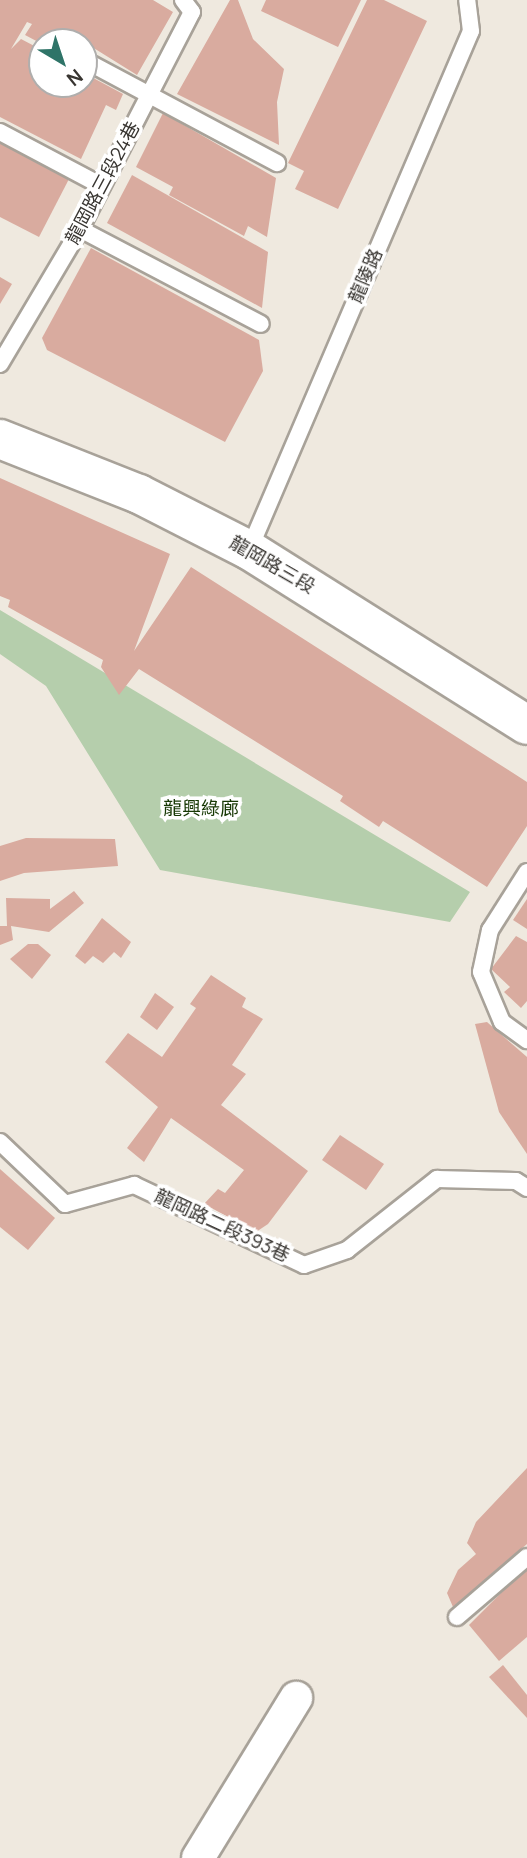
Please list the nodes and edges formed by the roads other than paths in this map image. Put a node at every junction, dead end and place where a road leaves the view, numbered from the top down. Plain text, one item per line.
1 (183, 0) edge
2 (467, 0) edge
3 (98, 68) edge
4 (149, 95) junction
5 (0, 132) edge
6 (277, 163) dead end
7 (102, 186) junction
8 (80, 229) junction
9 (261, 324) dead end
10 (0, 364) edge
11 (0, 439) edge
12 (249, 550) junction
13 (527, 725) edge
14 (527, 872) edge
15 (527, 1040) edge
16 (0, 1142) edge
17 (527, 1188) edge
18 (527, 1557) edge
19 (457, 1617) dead end
20 (296, 1698) dead end
21 (198, 1858) edge

1 - 4 lane, 龍岡路三段24巷
2 - 12 lane, 龍陵路
3 - 4 lane
4 - 6 lane
4 - 7 lane, 龍岡路三段24巷
5 - 7 lane
7 - 8 lane, 龍岡路三段24巷
8 - 9 lane
8 - 10 lane, 龍岡路三段24巷
11 - 12 main road, 龍岡路三段
12 - 13 main road, 龍岡路三段
14 - 15 lane
16 - 17 lane, 龍岡路二段393巷
18 - 19 lane
20 - 21 street

